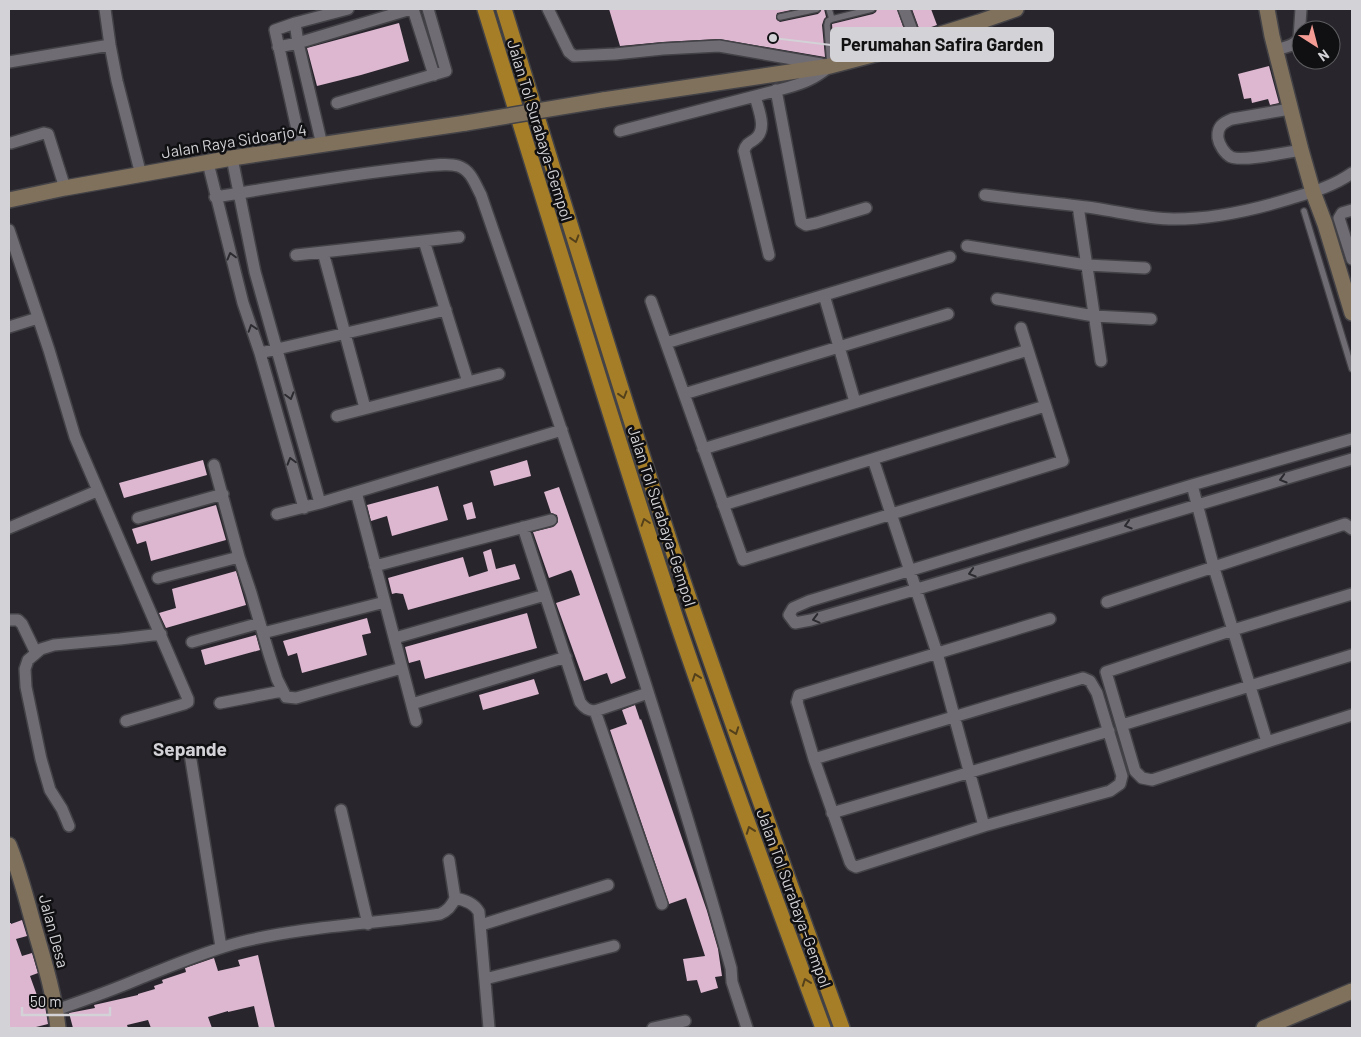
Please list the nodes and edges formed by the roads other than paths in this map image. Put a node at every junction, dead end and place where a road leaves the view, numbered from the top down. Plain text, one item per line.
1 (105, 9) edge
2 (348, 9) edge
3 (412, 9) edge
4 (428, 9) edge
5 (485, 9) edge
6 (504, 9) edge
7 (548, 9) edge
8 (817, 9) edge
9 (830, 9) edge
10 (872, 9) edge
11 (904, 9) edge
12 (1016, 9) edge
13 (1268, 9) edge
14 (1301, 9) edge
15 (780, 17) dead end
16 (832, 19) junction
17 (294, 24) junction
18 (916, 42) junction
19 (298, 43) junction
20 (110, 45) junction
21 (278, 47) junction
22 (1276, 50) junction
23 (9, 62) edge
24 (830, 66) junction
25 (434, 75) junction
26 (776, 90) junction
27 (755, 96) junction
28 (337, 104) dead end
29 (1290, 109) junction
30 (620, 130) dead end
31 (11, 143) dead end
32 (322, 145) junction
33 (301, 148) junction
34 (1301, 150) junction
35 (232, 158) junction
36 (208, 163) junction
37 (1352, 173) edge
38 (141, 174) junction
39 (65, 188) junction
40 (1313, 192) junction
41 (240, 193) junction
42 (985, 195) dead end
43 (215, 197) junction
44 (9, 200) edge
45 (1078, 206) junction
46 (866, 208) dead end
47 (1352, 210) edge
48 (1304, 211) dead end
49 (9, 230) edge
50 (458, 237) dead end
51 (424, 241) junction
52 (968, 246) dead end
53 (323, 252) junction
54 (296, 255) dead end
55 (769, 255) dead end
56 (950, 257) dead end
57 (1352, 259) edge
58 (1087, 265) junction
59 (1144, 268) dead end
60 (824, 295) junction
61 (996, 299) dead end
62 (651, 301) dead end
63 (446, 310) junction
64 (1352, 313) edge
65 (948, 314) dead end
66 (1094, 316) junction
67 (38, 318) junction
68 (1152, 319) dead end
69 (9, 327) edge
70 (1020, 328) dead end
71 (346, 334) junction
72 (666, 343) junction
73 (839, 347) junction
74 (277, 349) junction
75 (1028, 350) junction
76 (260, 353) junction
77 (1101, 361) dead end
78 (1352, 369) edge
79 (499, 374) dead end
80 (468, 382) junction
81 (684, 394) junction
82 (855, 402) junction
83 (1045, 406) junction
84 (365, 408) junction
85 (337, 416) dead end
86 (562, 430) junction
87 (1352, 439) edge
88 (703, 449) junction
89 (872, 459) junction
90 (1352, 459) edge
91 (214, 465) dead end
92 (1192, 484) junction
93 (97, 491) junction
94 (356, 492) junction
95 (223, 494) junction
96 (320, 504) junction
97 (1196, 504) junction
98 (723, 505) junction
99 (304, 508) junction
100 (277, 514) dead end
101 (891, 515) junction
102 (138, 518) dead end
103 (551, 520) dead end
104 (523, 527) junction
105 (9, 528) edge
106 (1352, 528) edge
107 (239, 557) junction
108 (375, 566) junction
109 (1214, 568) junction
110 (909, 571) junction
111 (158, 578) dead end
112 (916, 590) junction
113 (1352, 594) edge
114 (545, 595) junction
115 (385, 602) junction
116 (1107, 602) dead end
117 (1050, 619) dead end
118 (9, 620) edge
119 (262, 628) junction
120 (1233, 630) junction
121 (160, 634) junction
122 (395, 638) junction
123 (192, 642) dead end
124 (36, 653) junction
125 (937, 653) junction
126 (1352, 655) edge
127 (566, 657) junction
128 (402, 668) junction
129 (1250, 686) junction
130 (282, 691) junction
131 (648, 693) junction
132 (220, 703) dead end
133 (412, 704) junction
134 (596, 711) junction
135 (1352, 715) edge
136 (954, 717) junction
137 (126, 720) dead end
138 (416, 721) dead end
139 (1122, 726) junction
140 (1109, 731) junction
141 (1267, 742) junction
142 (190, 754) dead end
143 (814, 759) junction
144 (970, 772) junction
145 (341, 810) dead end
146 (832, 813) junction
147 (66, 818) dead end
148 (984, 826) junction
149 (11, 855) edge
150 (449, 860) dead end
151 (608, 885) dead end
152 (455, 898) junction
153 (662, 904) dead end
154 (368, 924) junction
155 (481, 925) junction
156 (614, 946) dead end
157 (221, 947) junction
158 (485, 979) junction
159 (1352, 991) edge
160 (56, 1010) junction
161 (685, 1021) dead end
162 (58, 1028) edge
163 (488, 1028) edge
164 (653, 1028) edge
165 (747, 1028) edge
166 (823, 1028) edge
167 (842, 1028) edge
168 (1264, 1028) edge

1 - 20 street
2 - 17 street
3 - 19 street
3 - 25 street
4 - 25 street
166 -> 5 highway, Jalan Tol Surabaya–Gempol
6 -> 167 highway, Jalan Tol Surabaya–Gempol
7 - 24 street
8 - 15 lane
9 - 16 lane
10 - 16 lane
11 - 18 street
12 - 18 street, Jalan Raya Sidoarjo 4
13 - 22 street
14 - 22 street
16 - 24 lane
17 - 19 street
17 - 21 street
18 - 24 street, Jalan Raya Sidoarjo 4
19 - 21 street
19 - 32 street
20 - 23 street
20 - 38 street
21 - 33 street
22 - 29 street
24 - 26 street
24 - 32 street, Jalan Raya Sidoarjo 4, bridge
25 - 28 street
26 - 27 street
26 - 46 street
27 - 30 street
27 - 55 street
29 - 34 street
29 - 34 street
31 - 39 street
32 - 33 street, Jalan Raya Sidoarjo 4
33 - 35 street, Jalan Raya Sidoarjo 4
34 - 40 street
35 - 36 street, Jalan Raya Sidoarjo 4
35 - 41 street
36 - 38 street, Jalan Raya Sidoarjo 4
36 - 43 street
37 - 40 street
38 - 39 street, Jalan Raya Sidoarjo 4
39 - 44 street, Jalan Raya Sidoarjo 4
40 - 45 street
40 - 64 street
41 - 43 street
41 - 74 street
41 - 86 street
42 - 45 street
76 -> 43 street
45 - 58 street
47 - 57 street
48 - 78 lane
49 - 67 street
50 - 51 street
51 - 53 street
51 - 63 street
52 - 58 street
53 - 54 street
53 - 71 street
56 - 60 street
58 - 59 street
58 - 66 street
60 - 72 street
60 - 73 street
61 - 66 street
62 - 72 street
63 - 71 street
63 - 80 street
65 - 73 street
66 - 68 street
66 - 77 street
67 - 69 street
67 - 93 street
70 - 75 street
71 - 74 street
71 - 84 street
72 - 81 street
73 - 81 street
73 - 82 street
74 - 76 street
74 -> 96 street
75 - 82 street
75 - 83 street
99 -> 76 street
79 - 80 street
80 - 84 street
81 - 88 street
82 - 88 street
83 - 89 street
83 - 101 street
84 - 85 street
86 - 94 street
86 - 131 street
87 - 92 street
88 - 98 street
89 - 98 street
89 - 101 street
90 -> 97 street
91 - 95 street
92 - 97 street
92 - 110 street
93 - 105 street
93 - 121 street
94 - 96 street
94 - 108 street
95 - 102 street
95 - 107 street
96 - 99 street
97 - 109 street
97 -> 112 street
98 - 101 street
99 - 100 street
101 - 110 street
103 - 104 street
104 - 108 street
104 - 114 street
106 - 109 street
107 - 111 street
107 - 119 street
108 - 115 street
109 - 116 street
109 - 120 street
110 - 112 street
112 -> 110 street
112 - 125 street
113 - 120 street
114 - 122 street
114 - 127 street
115 - 119 street
115 - 122 street
117 - 125 street
118 - 124 street
119 - 123 street
119 - 130 street
120 - 129 street
120 - 139 street
121 - 124 street
121 - 137 street
122 - 128 street
124 - 147 street
125 - 136 street
125 - 143 street
126 - 129 street
127 - 133 street
127 - 134 street
128 - 130 street
128 - 133 street
129 - 139 street
129 - 141 street
130 - 132 street
131 - 134 street
131 - 165 street
133 - 138 street
134 - 153 street
135 - 141 street
136 - 140 street
136 - 143 street
136 - 144 street
139 - 141 street
140 - 144 street
140 - 148 street
142 - 157 street
143 - 146 street
144 - 146 street
144 - 148 street
145 - 154 street
146 - 148 street
149 - 160 street, Jalan Desa
150 - 152 street
151 - 155 street
152 - 154 street
152 - 155 street
154 - 157 street
155 - 158 street
156 - 158 street
157 - 160 street
158 - 163 street
159 - 168 street
160 - 162 street, Jalan Desa
161 - 164 street

